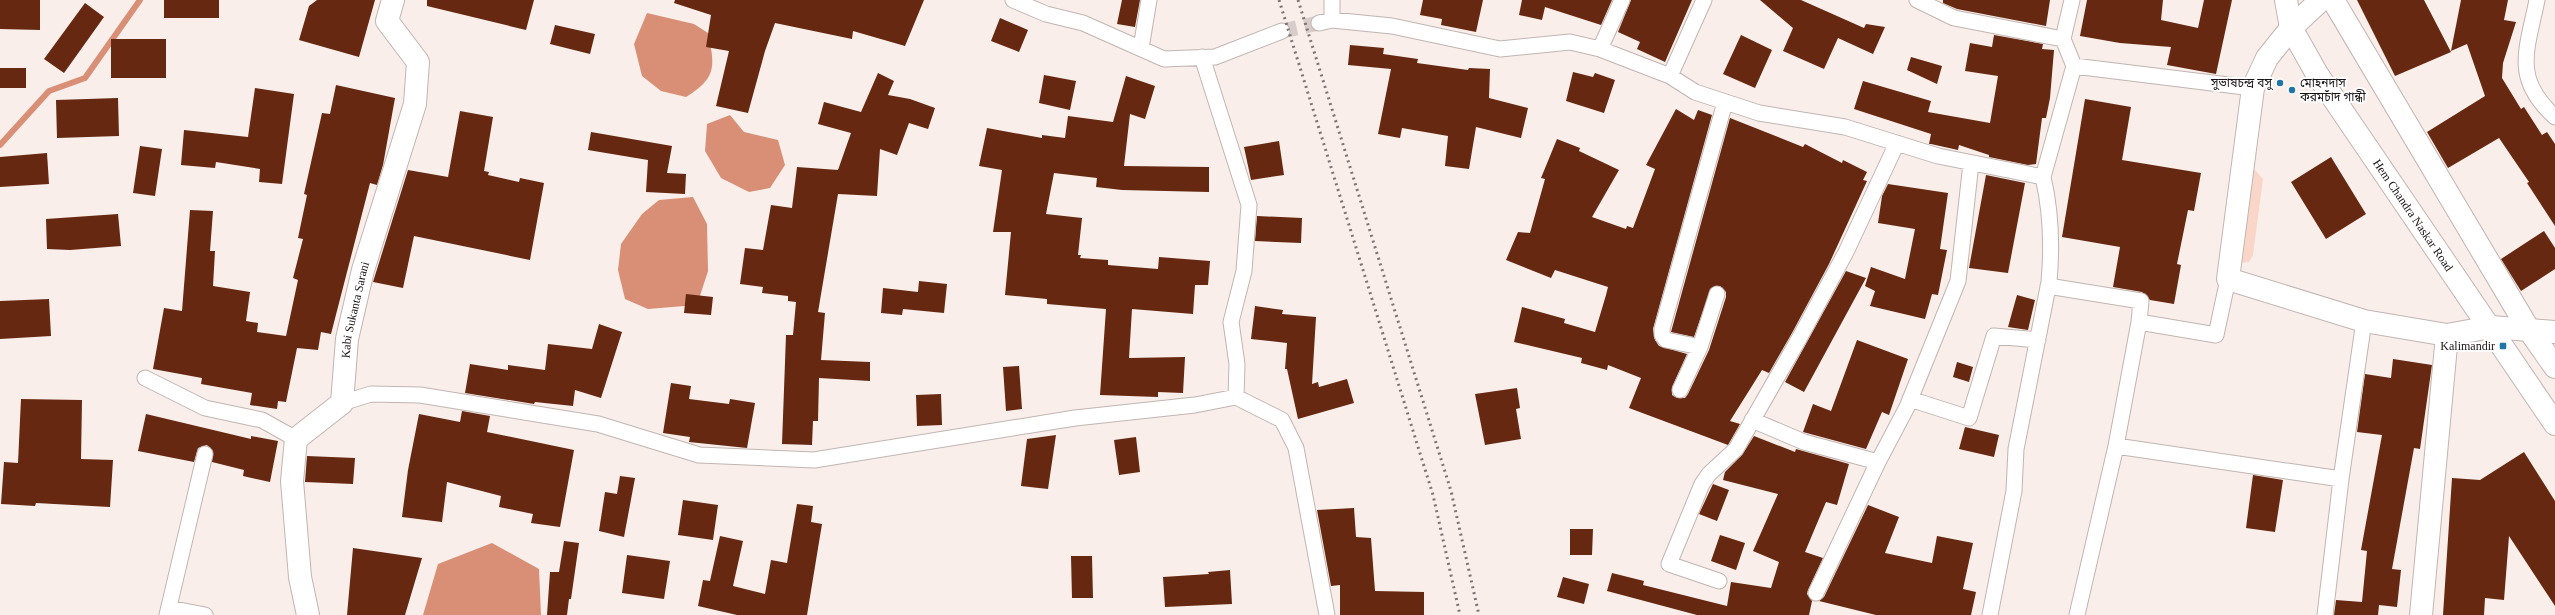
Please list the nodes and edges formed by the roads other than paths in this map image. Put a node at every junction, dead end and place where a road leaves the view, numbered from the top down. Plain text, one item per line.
1 (393, 0) edge
2 (1013, 0) edge
3 (1149, 0) edge
4 (1332, 0) edge
5 (1622, 0) edge
6 (1704, 0) edge
7 (1917, 0) edge
8 (2072, 0) edge
9 (2286, 0) edge
10 (2321, 0) edge
11 (2333, 0) edge
12 (2537, 0) edge
13 (2291, 28) junction
14 (1282, 31) tunnel mouth
15 (2063, 39) junction
16 (1141, 48) junction
17 (1600, 49) junction
18 (1202, 57) junction
19 (2074, 66) junction
20 (1670, 76) junction
21 (2253, 88) junction
22 (1725, 102) junction
23 (2555, 117) edge
24 (1897, 143) junction
25 (1971, 163) junction
26 (2043, 177) junction
27 (2228, 279) junction
28 (2048, 286) junction
29 (1717, 294) dead end
30 (2364, 321) junction
31 (2139, 322) junction
32 (2491, 327) junction
33 (2529, 330) junction
34 (2555, 332) edge
35 (2447, 334) junction
36 (2038, 340) junction
37 (1700, 347) junction
38 (2555, 367) edge
39 (145, 378) dead end
40 (1680, 390) dead end
41 (1236, 397) junction
42 (1910, 399) junction
43 (342, 403) junction
44 (1752, 420) junction
45 (2555, 424) edge
46 (296, 439) junction
47 (2116, 446) junction
48 (205, 454) dead end
49 (1878, 462) junction
50 (2340, 479) junction
51 (1719, 581) dead end
52 (1816, 593) dead end
53 (168, 612) edge
54 (205, 615) edge
55 (308, 615) edge
56 (1327, 615) edge
57 (1990, 615) edge
58 (2077, 615) edge
59 (2325, 615) edge
60 (2421, 615) edge

1 - 43 street, Kabi Sukanta Sarani
2 - 16 street
3 - 16 street
4 - 17 street
5 - 17 street
6 - 20 street
7 - 15 street
8 - 15 street
9 - 13 street, Hem Chandra Naskar Road
10 - 13 street
11 - 33 street
12 - 23 street
13 - 21 street
13 - 32 street, Hem Chandra Naskar Road
14 - 18 street
15 - 19 street
16 - 18 street
17 - 20 street
18 - 41 street
19 - 21 street
19 - 26 street
20 - 22 street
21 - 27 street
22 - 24 street
22 - 37 street
24 - 25 street
24 - 44 street
25 - 26 street
25 - 42 street
26 - 28 street
27 - 30 street
27 - 31 street
28 - 31 street
28 - 36 street
29 - 37 street
30 - 35 street
30 - 50 street
31 - 47 street
32 - 33 street
32 - 35 street
32 - 45 street, Hem Chandra Naskar Road
33 - 34 street
33 - 38 street
35 - 60 street
36 - 42 street
36 - 57 street
37 - 40 street
39 - 46 street
41 - 43 street
41 - 56 street
42 - 49 street
43 - 46 street
44 - 49 street
44 - 51 street
46 - 55 street
47 - 50 street
47 - 58 street
48 - 53 street
49 - 52 street
50 - 59 street
53 - 54 street

